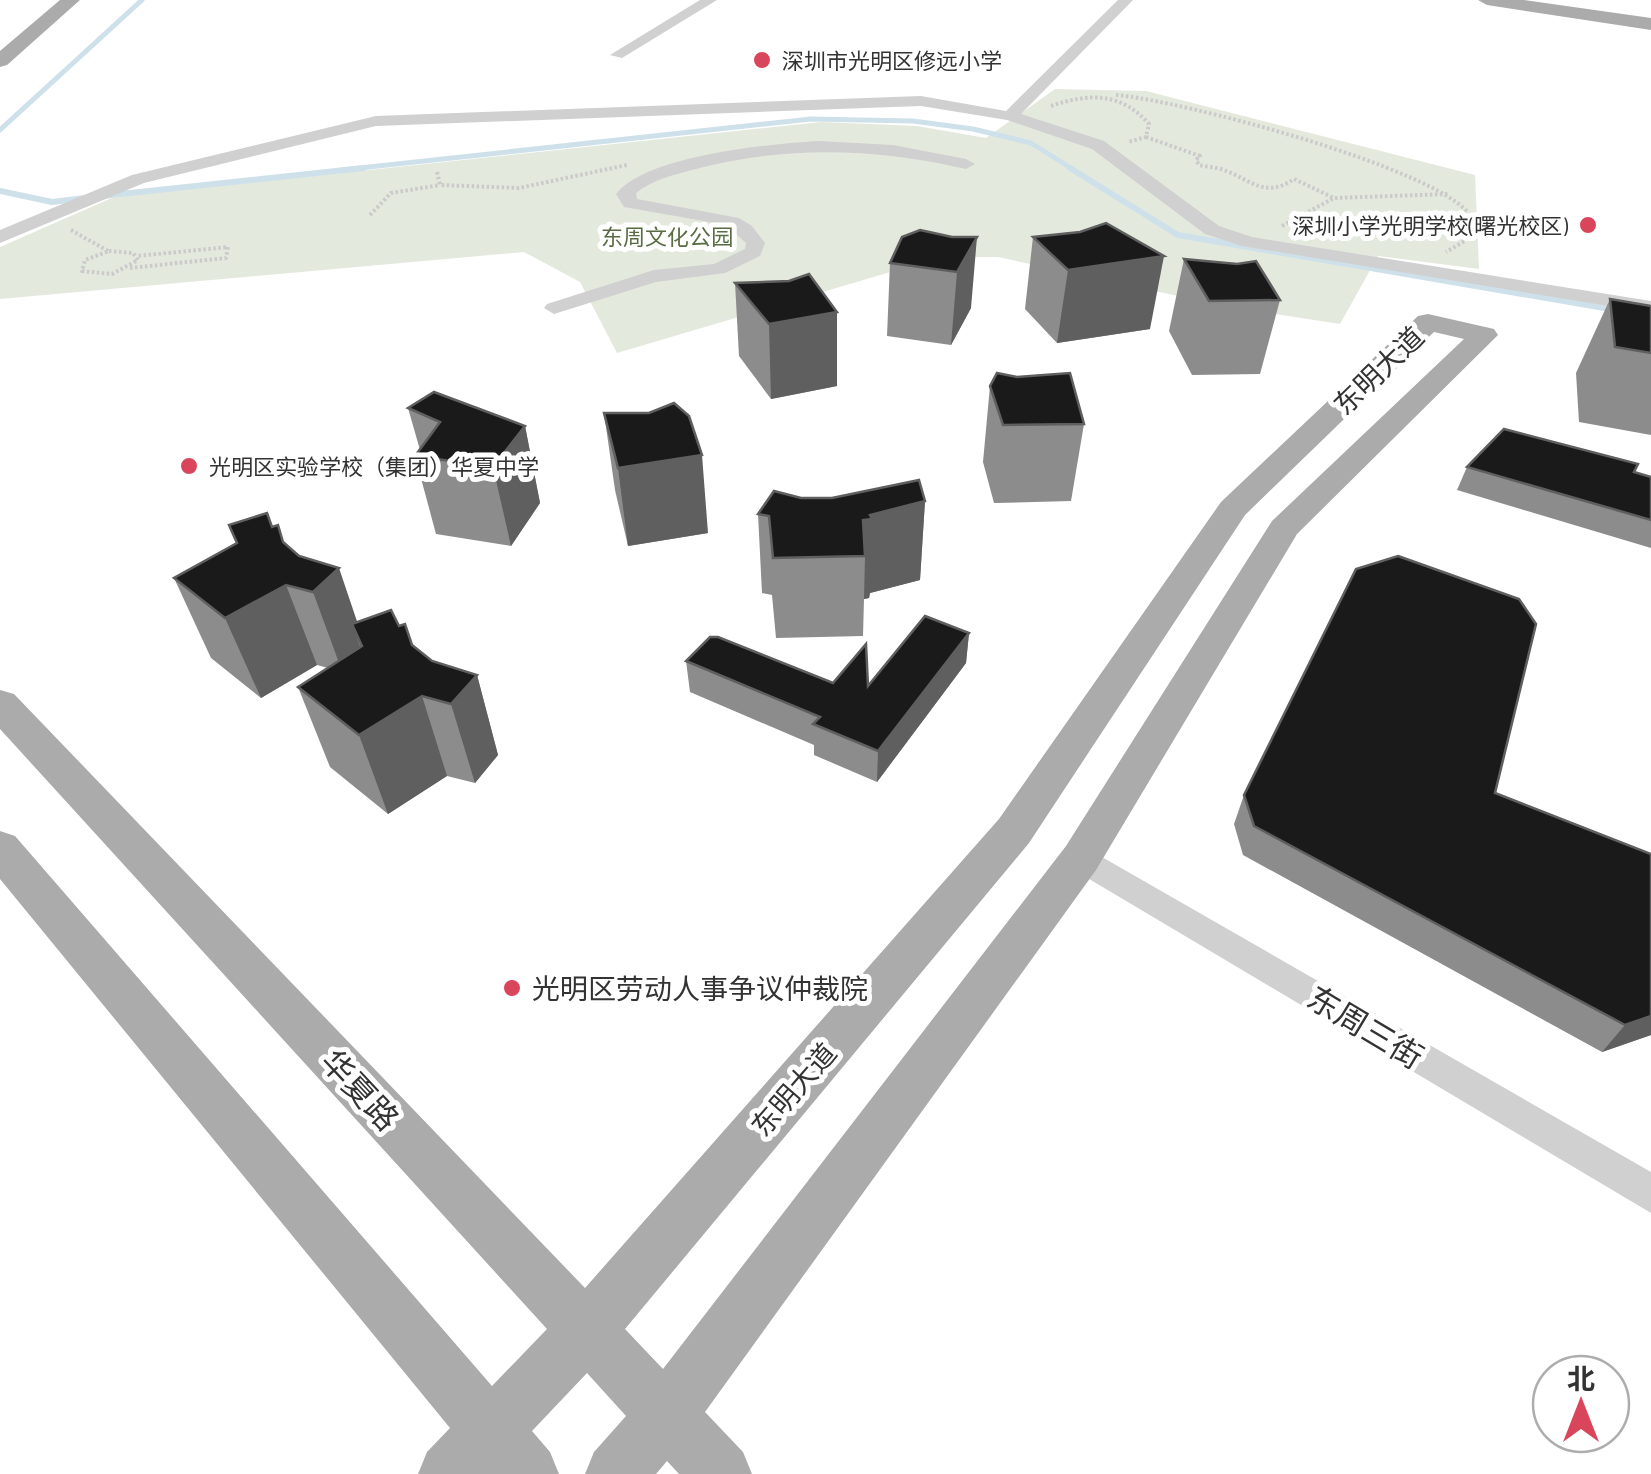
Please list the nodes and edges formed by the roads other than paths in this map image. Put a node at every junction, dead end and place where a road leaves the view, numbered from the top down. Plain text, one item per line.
1 (71, 0) edge
2 (710, 0) edge
3 (1126, 0) edge
4 (1487, 0) edge
5 (1564, 0) edge
6 (1651, 13) edge
7 (1651, 24) edge
8 (617, 55) dead end
9 (0, 61) edge
10 (1010, 116) junction
11 (966, 164) dead end
12 (0, 237) edge
13 (1651, 307) edge
14 (554, 308) dead end
15 (0, 704) edge
16 (0, 848) edge
17 (1080, 858) junction
18 (1651, 1194) edge
19 (587, 1330) junction
20 (666, 1415) junction
21 (490, 1428) junction
22 (449, 1474) edge
23 (528, 1474) edge
24 (616, 1474) edge
25 (721, 1474) edge

1 - 9 main road
2 - 8 street
3 - 10 street
4 - 7 main road
5 - 6 main road
10 - 12 street
10 - 13 street
11 - 14 street
15 - 19 main road, 华夏路
16 - 21 main road
17 - 18 street, 东周三街
17 - 19 main road, 东明大道
17 - 20 main road, 东明大道
19 - 20 main road, 华夏路
19 - 21 main road, 东明大道
20 - 24 main road, 东明大道
20 - 25 main road, 华夏路
21 - 22 main road, 东明大道
21 - 23 main road

